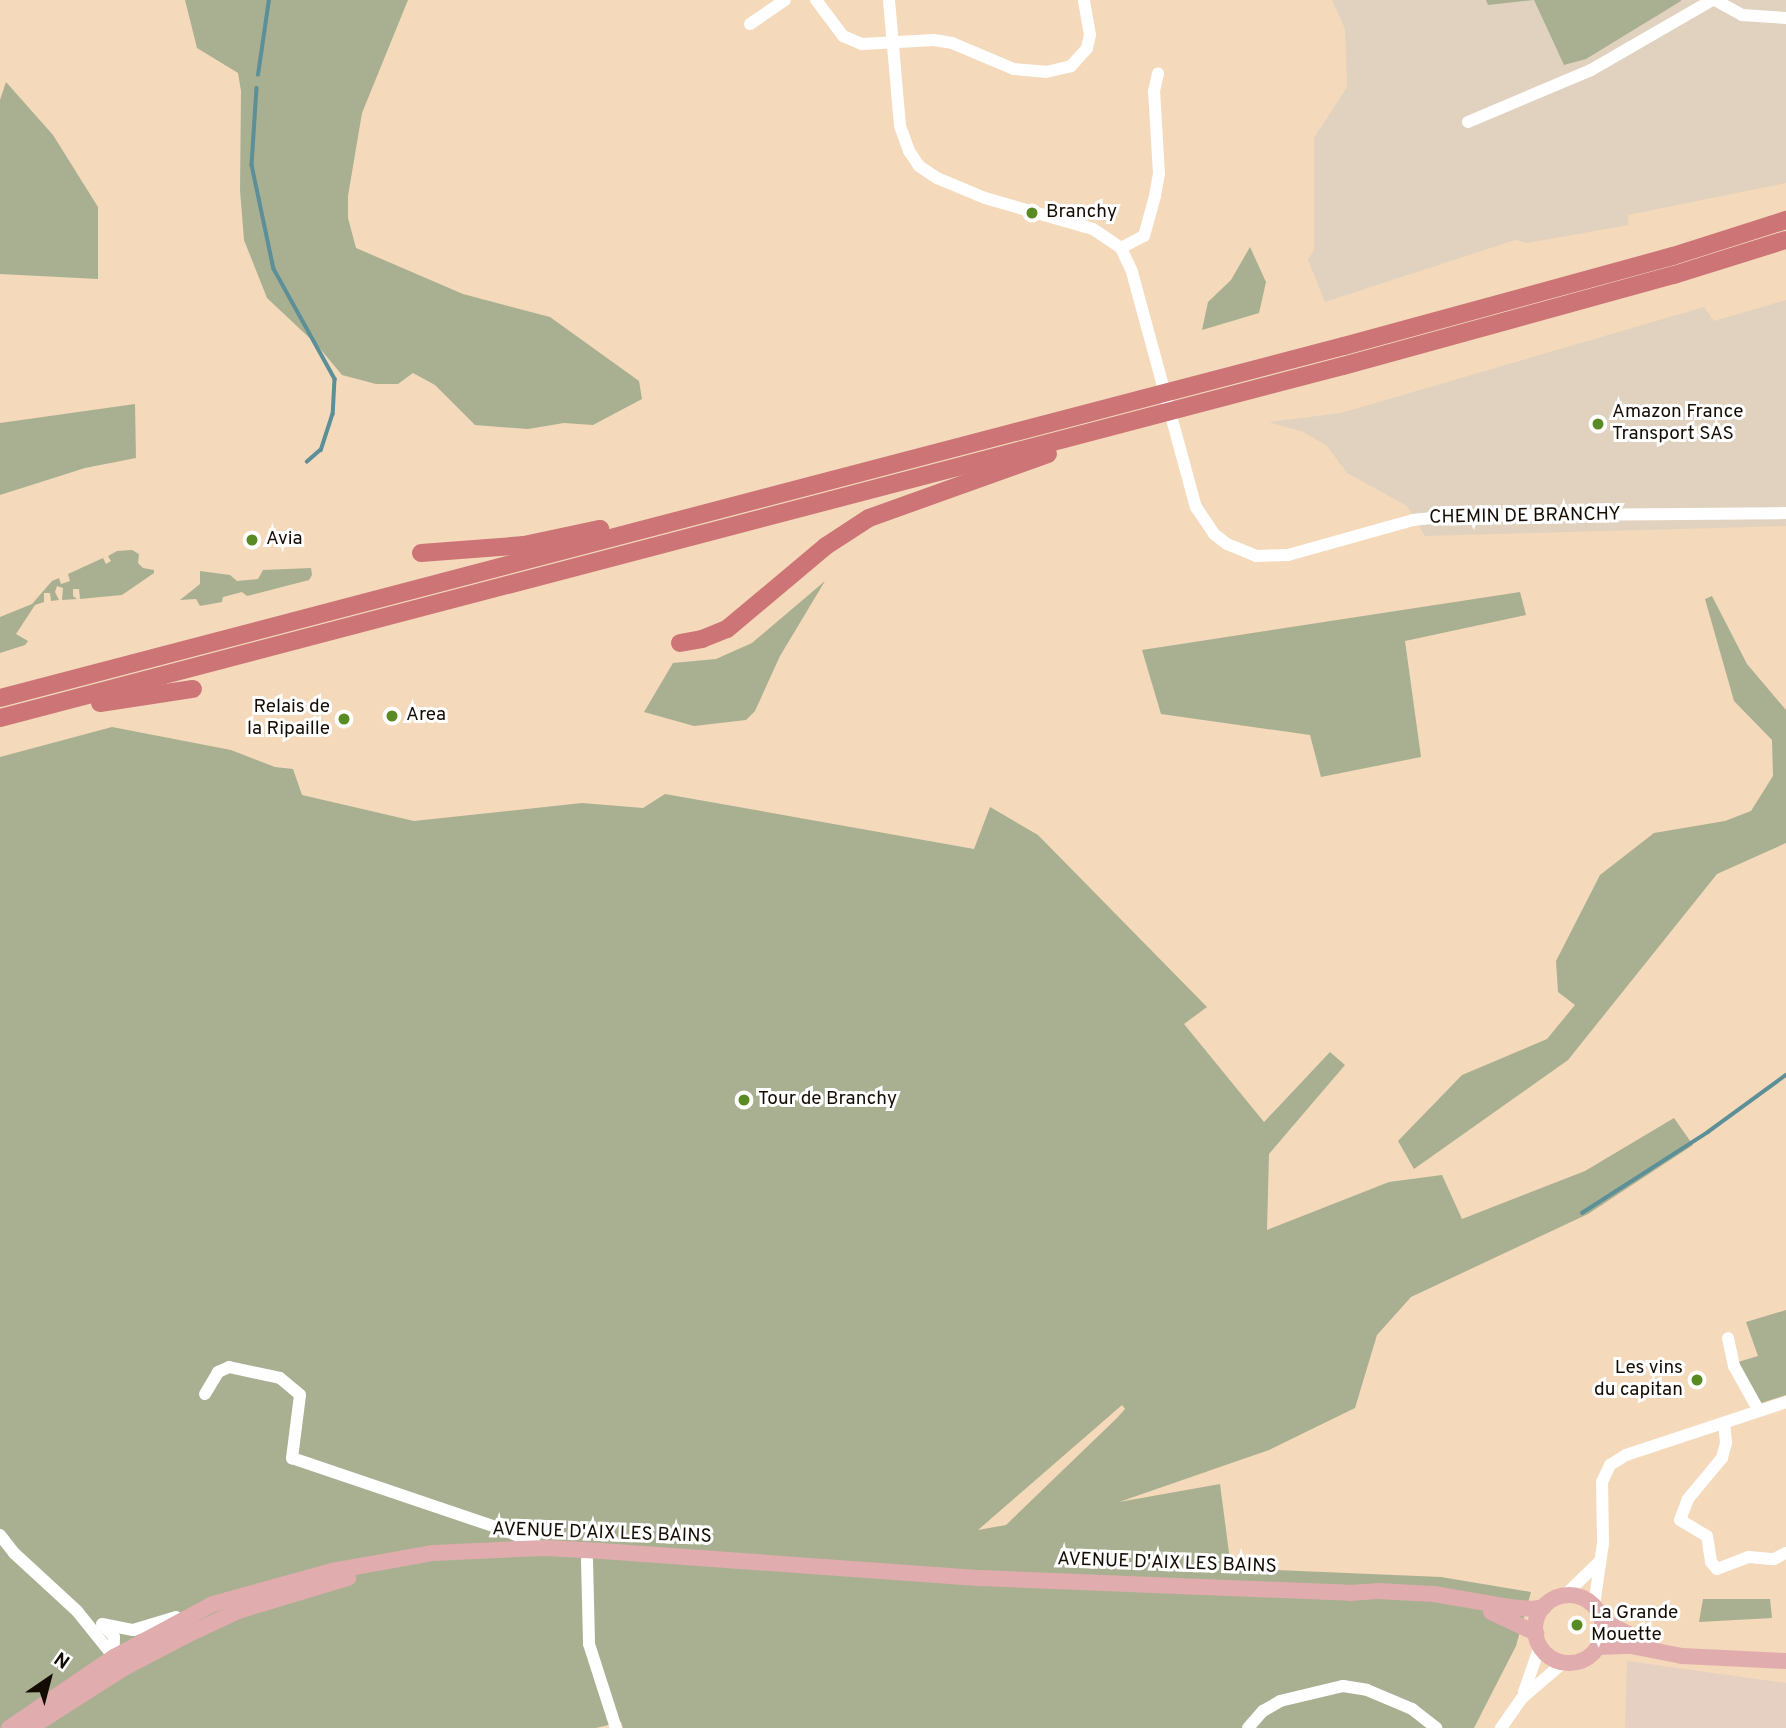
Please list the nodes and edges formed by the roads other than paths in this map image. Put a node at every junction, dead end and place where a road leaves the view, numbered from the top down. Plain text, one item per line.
1 (785, 0) edge
2 (816, 0) edge
3 (889, 0) edge
4 (1084, 0) edge
5 (1714, 0) edge
6 (1786, 18) edge
7 (750, 24) dead end
8 (892, 43) junction
9 (1158, 73) dead end
10 (1468, 122) dead end
11 (1786, 220) edge
12 (1786, 240) edge
13 (1121, 248) junction
14 (1186, 407) junction
15 (857, 474) junction
16 (1786, 513) edge
17 (421, 553) dead end
18 (680, 643) dead end
19 (193, 689) dead end
20 (0, 698) edge
21 (0, 721) edge
22 (1728, 1338) dead end
23 (205, 1394) dead end
24 (1786, 1402) edge
25 (1759, 1412) junction
26 (1724, 1423) junction
27 (0, 1535) edge
28 (545, 1548) junction
29 (1786, 1553) edge
30 (587, 1560) junction
31 (1600, 1562) junction
32 (814, 1567) junction
33 (1350, 1593) junction
34 (1565, 1595) junction
35 (213, 1604) junction
36 (1594, 1605) junction
37 (1544, 1607) junction
38 (78, 1611) junction
39 (238, 1611) junction
40 (1603, 1621) junction
41 (103, 1625) junction
42 (1538, 1640) junction
43 (1598, 1647) junction
44 (114, 1657) junction
45 (1741, 1657) junction
46 (1786, 1661) edge
47 (1564, 1662) junction
48 (1522, 1698) junction
49 (9, 1728) edge
50 (30, 1728) edge
51 (616, 1728) edge
52 (1248, 1728) edge
53 (1436, 1728) edge
54 (1501, 1728) edge

1 - 7 street
2 - 8 street
3 - 8 street
4 - 8 street
5 - 6 street
5 - 10 street
8 - 13 street
9 - 13 street
11 - 15 highway
12 - 14 highway
13 - 16 street, CHEMIN DE BRANCHY
14 - 18 highway
14 - 21 highway
15 - 17 highway
15 - 20 highway
19 - 21 highway
22 - 25 street
23 - 28 street
24 - 25 street
25 - 26 street
26 - 29 street
26 - 31 street
27 - 38 street
28 - 32 main road, AVENUE D'AIX LES BAINS
28 - 35 main road, AVENUE D'AIX LES BAINS
30 - 32 main road, AVENUE D'AIX LES BAINS
30 - 39 main road, AVENUE D'AIX LES BAINS
30 - 51 street
31 - 34 street
31 - 36 street
32 - 33 main road, AVENUE D'AIX LES BAINS
33 - 37 main road, AVENUE D'AIX LES BAINS
33 - 42 main road, AVENUE D'AIX LES BAINS
34 - 36 main road
34 - 37 main road
35 - 41 street
35 - 44 main road, AVENUE D'AIX LES BAINS
36 - 40 main road
37 - 42 main road
38 - 41 street
38 - 44 street
39 - 44 main road
39 - 50 main road, AVENUE D'AIX LES BAINS
40 - 43 main road
40 - 45 main road
41 - 44 street
42 - 47 main road
42 - 48 street
43 - 45 main road
43 - 47 main road
44 - 49 main road, AVENUE D'AIX LES BAINS
44 - 50 street
45 - 46 main road
47 - 48 street
48 - 54 street
52 - 53 street

